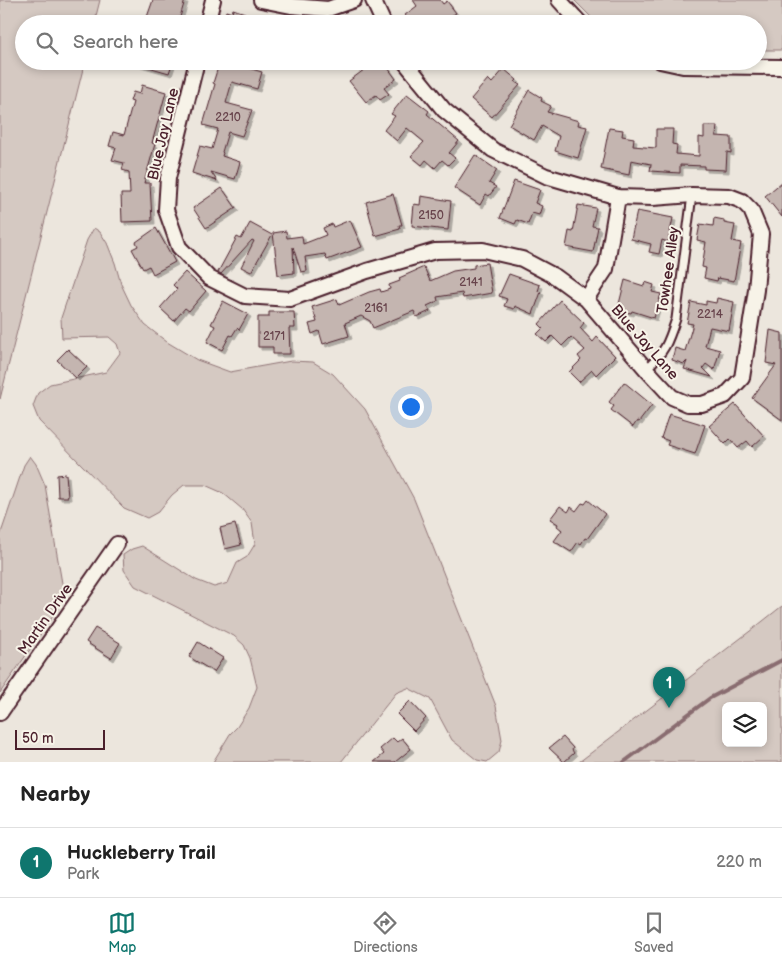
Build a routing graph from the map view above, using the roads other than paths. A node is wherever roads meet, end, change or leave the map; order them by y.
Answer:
1 (213, 0) edge
2 (262, 0) edge
3 (354, 0) edge
4 (373, 0) edge
5 (559, 0) edge
6 (209, 15) edge
7 (380, 15) edge
8 (573, 15) edge
9 (767, 67) edge
10 (782, 67) edge
11 (195, 70) edge
12 (411, 70) edge
13 (692, 195) junction
14 (618, 196) junction
15 (586, 299) junction
16 (646, 369) junction
17 (117, 544) dead end
18 (0, 713) edge

1 - 6 street
2 - 3 street
4 - 7 street
5 - 8 street
9 - 10 street
11 - 15 street, Blue Jay Lane
12 - 14 street, Blue Jay Lane
13 - 14 street, Blue Jay Lane
13 - 16 lane, Towhee Alley
13 - 16 street, Blue Jay Lane
14 - 15 street
15 - 16 street, Blue Jay Lane
17 - 18 street, Martin Drive

